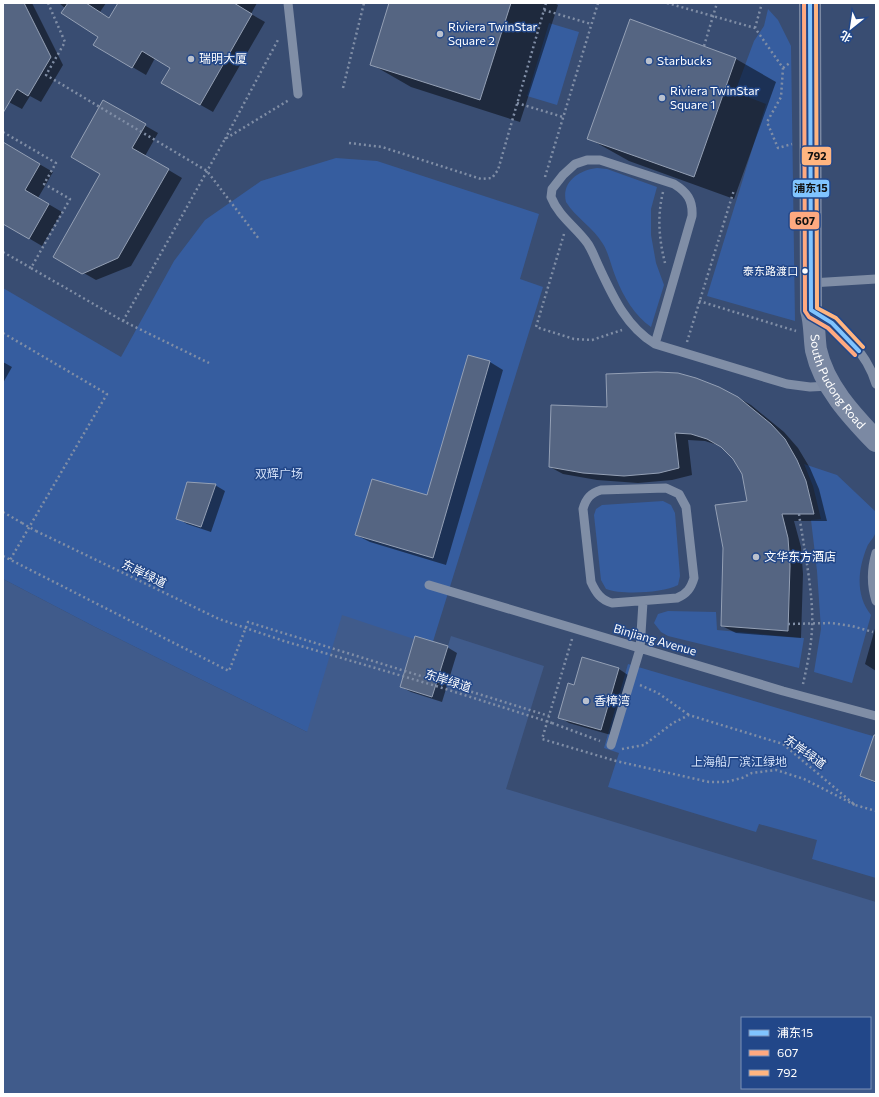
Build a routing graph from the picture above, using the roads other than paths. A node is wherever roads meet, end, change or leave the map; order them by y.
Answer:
1 (288, 3) edge
2 (810, 3) edge
3 (298, 94) road end
4 (876, 279) edge
5 (811, 283) junction
6 (812, 312) junction
7 (655, 344) junction
8 (876, 384) edge
9 (830, 386) junction
10 (876, 441) edge
11 (876, 553) edge
12 (429, 585) dead end
13 (876, 601) edge
14 (643, 602) junction
15 (640, 649) junction
16 (876, 716) edge
17 (611, 745) road end

1 - 3 lane
2 - 5 street, South Pudong Road
4 - 5 lane
5 - 6 street, South Pudong Road
6 - 8 lane
6 - 9 street, South Pudong Road
7 - 7 lane
7 - 9 lane
9 - 10 street, South Pudong Road
11 - 13 lane
12 - 15 lane, Binjiang Avenue
14 - 14 lane
14 - 15 lane
15 - 16 lane, Binjiang Avenue
15 - 17 lane

